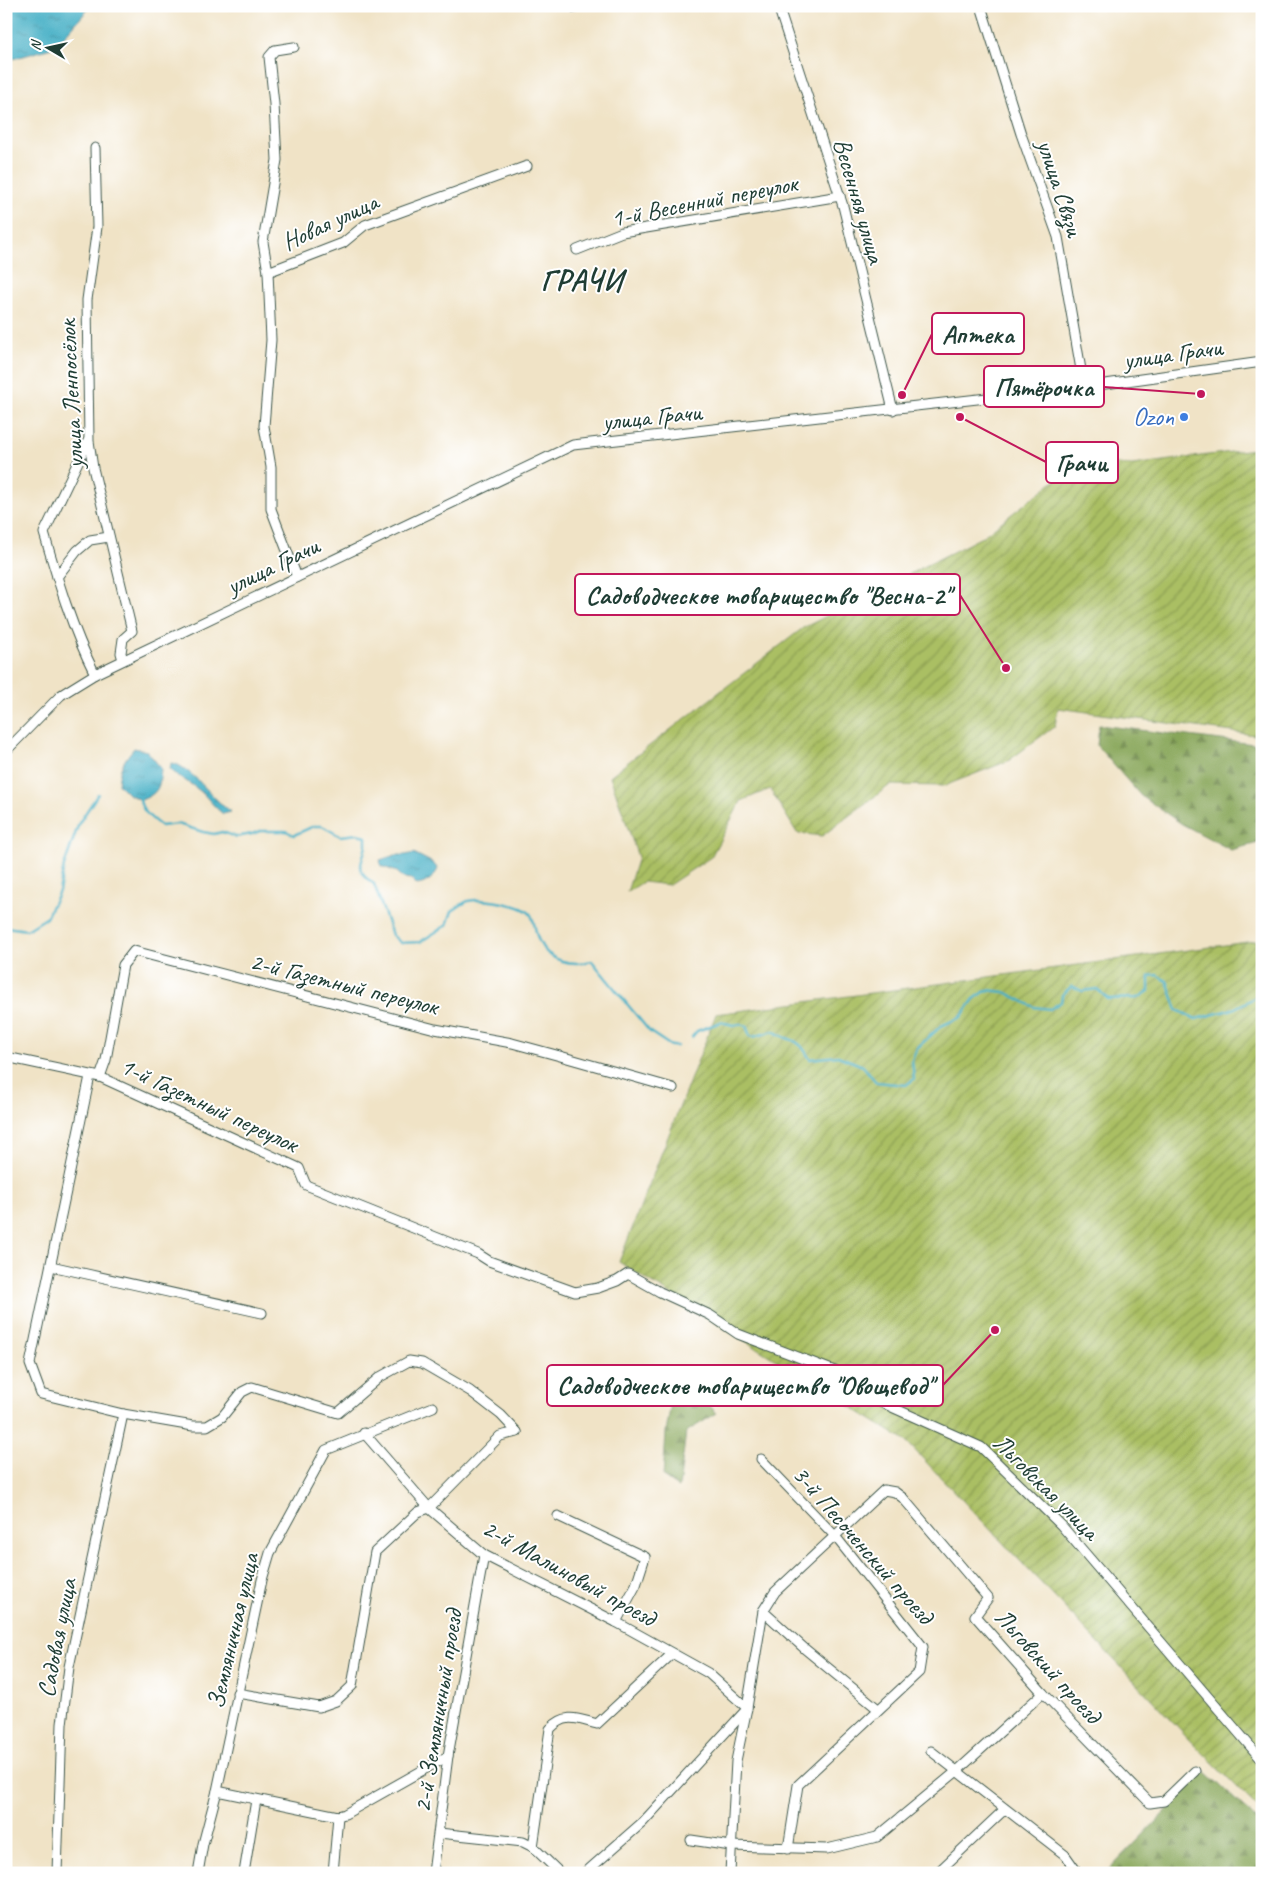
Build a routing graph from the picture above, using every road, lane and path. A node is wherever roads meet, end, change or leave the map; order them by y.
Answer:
1 (572, 6) edge
2 (580, 6) edge
3 (778, 6) edge
4 (981, 6) edge
5 (294, 47) dead end
6 (95, 148) dead end
7 (526, 166) dead end
8 (840, 196) junction
9 (577, 250) dead end
10 (268, 272) junction
11 (1262, 362) edge
12 (1084, 387) junction
13 (893, 410) junction
14 (88, 441) junction
15 (109, 537) junction
16 (297, 576) junction
17 (57, 577) junction
18 (123, 660) junction
19 (95, 674) junction
20 (6, 751) edge
21 (6, 1057) edge
22 (90, 1076) junction
23 (100, 1077) junction
24 (673, 1088) dead end
25 (51, 1266) junction
26 (575, 1292) joint
27 (262, 1313) dead end
28 (433, 1407) dead end
29 (123, 1414) junction
30 (364, 1434) junction
31 (761, 1459) dead end
32 (429, 1508) junction
33 (558, 1516) dead end
34 (835, 1536) junction
35 (484, 1555) junction
36 (763, 1611) junction
37 (616, 1622) junction
38 (672, 1654) junction
39 (237, 1693) junction
40 (1043, 1693) junction
41 (748, 1708) junction
42 (878, 1709) junction
43 (932, 1750) dead end
44 (448, 1756) junction
45 (1262, 1760) edge
46 (957, 1771) junction
47 (1195, 1771) dead end
48 (217, 1791) junction
49 (256, 1800) junction
50 (1005, 1809) junction
51 (338, 1816) junction
52 (439, 1833) junction
53 (691, 1840) dead end
54 (731, 1846) junction
55 (533, 1847) junction
56 (788, 1848) junction
57 (1074, 1871) edge
58 (57, 1873) edge
59 (198, 1873) edge
60 (244, 1873) edge
61 (332, 1873) edge
62 (433, 1873) edge
63 (560, 1873) edge
64 (585, 1873) edge
65 (730, 1873) edge
66 (937, 1873) edge

1 - 2 street
3 - 8 street, Весенняя улица
4 - 12 street, улица Связи
5 - 10 street, Новая улица
6 - 14 street, улица Ленпосёлок
7 - 10 street, Новая улица
8 - 9 street, 1-й Весенний переулок
8 - 13 street, Весенняя улица
10 - 16 street
11 - 12 street, улица Грачи
12 - 13 street, улица Грачи
13 - 16 street, улица Грачи
14 - 15 street, улица Ленпосёлок
14 - 17 street
15 - 17 street
15 - 18 street, улица Ленпосёлок
16 - 18 street, улица Грачи
17 - 19 street
18 - 19 street, улица Грачи
19 - 20 street, улица Грачи
21 - 22 street, 1-й Газетный переулок
22 - 23 street, 1-й Газетный переулок
22 - 25 street
23 - 24 street, 2-й Газетный переулок
23 - 26 street, 1-й Газетный переулок
25 - 27 street
25 - 29 street
26 - 45 street, Льговская улица
28 - 30 street, Земляничная улица
29 - 32 street
29 - 58 street, Садовая улица
30 - 32 street, 2-й Малиновый проезд
30 - 39 street, Земляничная улица
31 - 34 street, 3-й Песоченский проезд
32 - 35 street, 2-й Малиновый проезд
32 - 39 street
33 - 37 street
34 - 36 street
34 - 40 street, Льговский проезд
34 - 42 street, 3-й Песоченский проезд
35 - 37 street, 2-й Малиновый проезд
35 - 44 street, 2-й Земляничный проезд
36 - 41 street
36 - 42 street
37 - 38 street, 2-й Малиновый проезд
38 - 41 street, 2-й Малиновый проезд
38 - 55 street
39 - 48 street, Земляничная улица
40 - 46 street
40 - 47 street, Льговский проезд
41 - 54 street
41 - 64 street
42 - 56 street, 3-й Песоченский проезд
43 - 46 street
44 - 51 street
44 - 52 street, 2-й Земляничный проезд
46 - 50 street
46 - 56 street
48 - 49 street
48 - 59 street, Земляничная улица
49 - 51 street
49 - 60 street
50 - 57 street
50 - 66 street
51 - 61 street
52 - 55 street
52 - 62 street, 2-й Земляничный проезд
53 - 54 street
54 - 56 street
54 - 65 street
55 - 63 street

